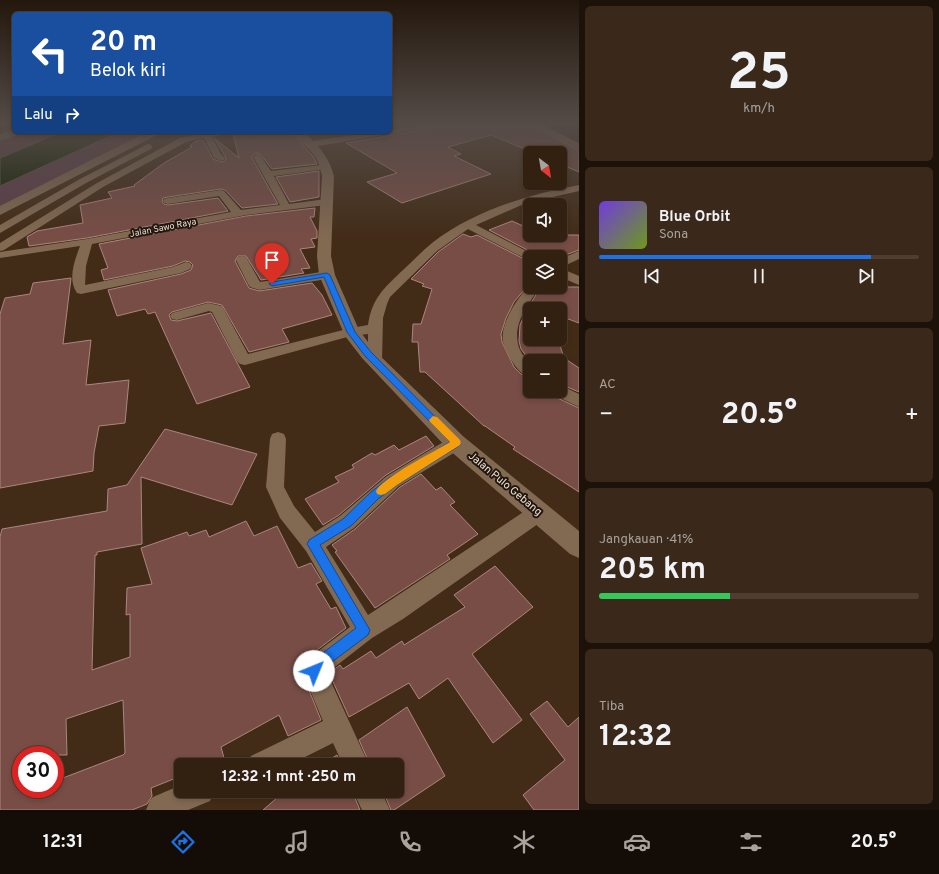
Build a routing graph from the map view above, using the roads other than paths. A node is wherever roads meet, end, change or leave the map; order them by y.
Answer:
1 (104, 162) edge
2 (115, 162) edge
3 (139, 162) edge
4 (260, 162) edge
5 (324, 162) edge
6 (326, 166) junction
7 (268, 174) junction
8 (579, 188) edge
9 (90, 192) junction
10 (100, 194) dead end
11 (168, 201) dead end
12 (326, 202) junction
13 (286, 207) junction
14 (0, 211) edge
15 (238, 213) junction
16 (468, 225) junction
17 (0, 230) edge
18 (72, 232) dead end
19 (87, 242) junction
20 (74, 244) junction
21 (0, 248) edge
22 (523, 253) edge
23 (579, 254) edge
24 (0, 255) edge
25 (242, 260) dead end
26 (567, 260) edge
27 (186, 266) dead end
28 (327, 275) junction
29 (567, 275) edge
30 (579, 281) edge
31 (529, 294) edge
32 (177, 316) dead end
33 (375, 329) junction
34 (351, 332) junction
35 (375, 361) junction
36 (523, 365) edge
37 (567, 395) edge
38 (579, 401) edge
39 (278, 439) dead end
40 (456, 443) junction
41 (538, 513) junction
42 (313, 544) junction
43 (579, 546) edge
44 (364, 630) junction
45 (339, 727) junction
46 (275, 758) edge
47 (353, 758) edge
48 (184, 798) edge
49 (370, 798) edge
50 (160, 810) edge
51 (376, 810) edge

1 - 14 street
2 - 17 street
3 - 9 street
4 - 7 street
5 - 6 street, Jalan Pulo Gebang
6 - 7 street
6 - 12 street, Jalan Pulo Gebang
7 - 13 street
8 - 16 street
9 - 10 street
9 - 21 street
11 - 15 street
12 - 13 street, Jalan Sawo Raya
12 - 28 street, Jalan Pulo Gebang
13 - 15 street, Jalan Sawo Raya
15 - 19 street, Jalan Sawo Raya
16 - 22 street
16 - 33 street
18 - 20 street
19 - 20 street, Jalan Sawo Raya
19 - 27 street
20 - 24 street, Jalan Sawo Raya
23 - 26 street
25 - 28 street
28 - 34 street, Jalan Pulo Gebang
29 - 30 street
31 - 36 street
32 - 34 street
33 - 34 street
33 - 35 street
34 - 35 street, Jalan Pulo Gebang
35 - 40 street, Jalan Pulo Gebang
37 - 38 street
39 - 42 street
40 - 41 street, Jalan Pulo Gebang
40 - 42 street
41 - 43 street, Jalan Pulo Gebang
41 - 44 street
42 - 44 street
44 - 45 street
45 - 46 street
45 - 47 street
48 - 50 street
49 - 51 street

